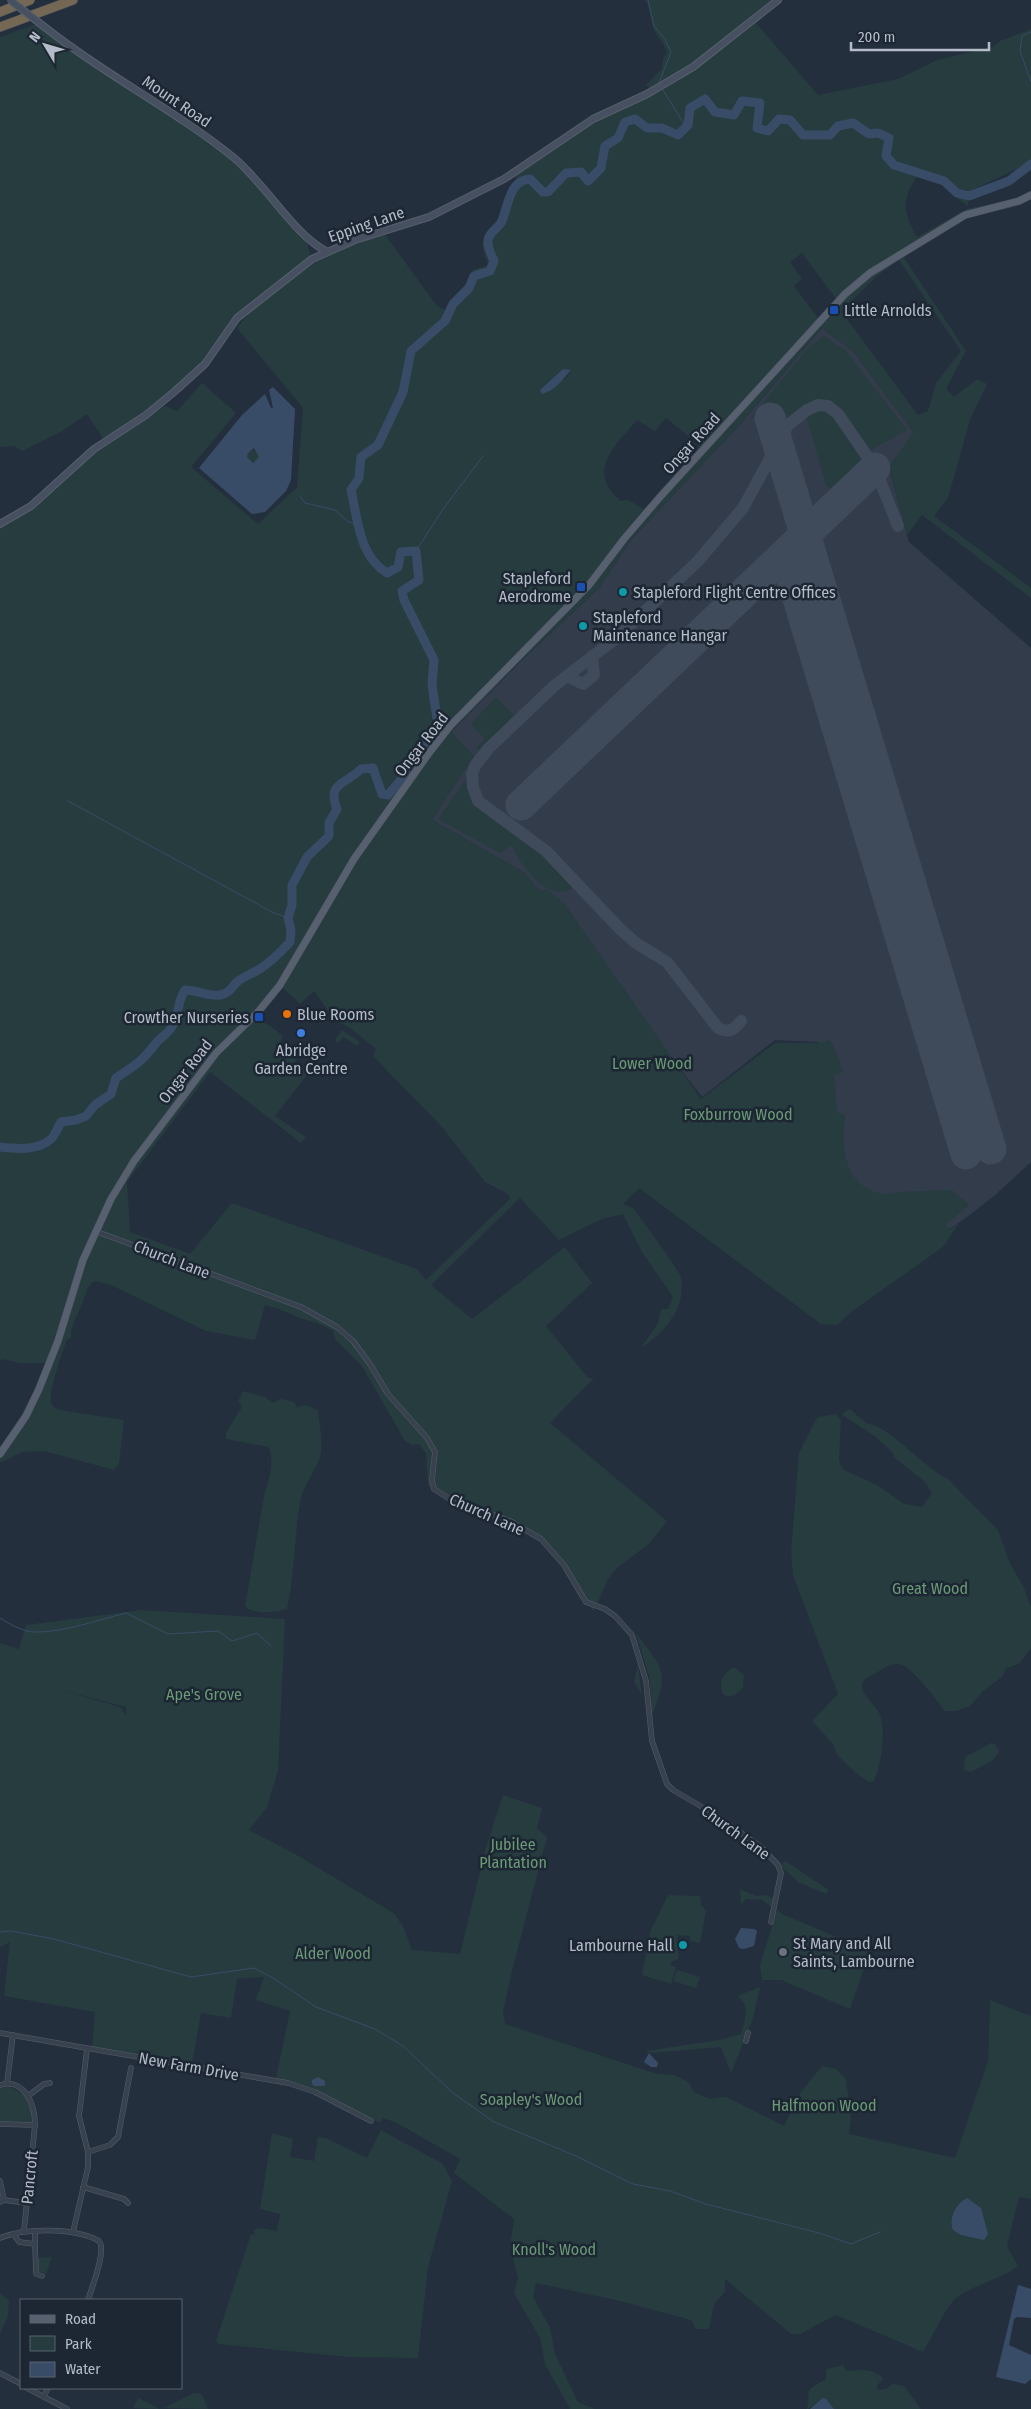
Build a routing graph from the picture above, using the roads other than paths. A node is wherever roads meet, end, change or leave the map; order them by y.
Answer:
1 (10, 0) edge
2 (30, 0) edge
3 (73, 0) edge
4 (778, 0) edge
5 (0, 12) edge
6 (0, 27) edge
7 (1031, 195) edge
8 (312, 243) junction
9 (326, 251) junction
10 (312, 259) junction
11 (0, 524) edge
12 (95, 1231) junction
13 (0, 1454) edge
14 (771, 1922) dead end
15 (0, 2033) edge
16 (748, 2034) dead end
17 (13, 2035) junction
18 (746, 2041) dead end
19 (87, 2049) junction
20 (131, 2068) dead end
21 (7, 2083) junction
22 (50, 2083) dead end
23 (0, 2085) edge
24 (28, 2096) junction
25 (371, 2121) dead end
26 (0, 2124) edge
27 (35, 2125) junction
28 (88, 2152) junction
29 (0, 2181) edge
30 (83, 2187) junction
31 (2, 2201) edge
32 (26, 2203) junction
33 (128, 2203) dead end
34 (24, 2230) junction
35 (35, 2232) junction
36 (73, 2232) junction
37 (14, 2235) junction
38 (0, 2238) edge
39 (35, 2244) junction
40 (42, 2276) dead end
41 (88, 2299) edge
42 (0, 2373) edge
43 (20, 2383) edge
44 (30, 2389) edge
45 (48, 2389) edge
46 (44, 2396) junction
47 (67, 2409) edge

1 - 8 street, Mount Road, bridge
2 - 5 highway
3 - 6 highway
4 - 9 street, Epping Lane
7 - 12 main road, Ongar Road
8 - 9 street, Mount Road
8 - 10 street
9 - 10 street, Epping Lane
10 - 11 street, Epping Lane
12 - 13 main road, Ongar Road
12 - 14 street, Church Lane
15 - 17 street, New Farm Drive
16 - 18 street
17 - 19 street, New Farm Drive
17 - 21 street
19 - 25 street, New Farm Drive
19 - 28 street
20 - 28 street
21 - 23 street
21 - 24 street
22 - 24 street
24 - 27 street, Pancroft
26 - 27 street
27 - 32 street, Pancroft
28 - 30 street
29 - 31 street
30 - 33 street
30 - 36 street
31 - 32 street
32 - 34 street, Pancroft
34 - 35 street
34 - 37 street
35 - 36 street
35 - 39 street
36 - 41 street
37 - 38 street
37 - 39 street
39 - 40 street
42 - 43 street
44 - 46 street
45 - 46 street
46 - 47 street

